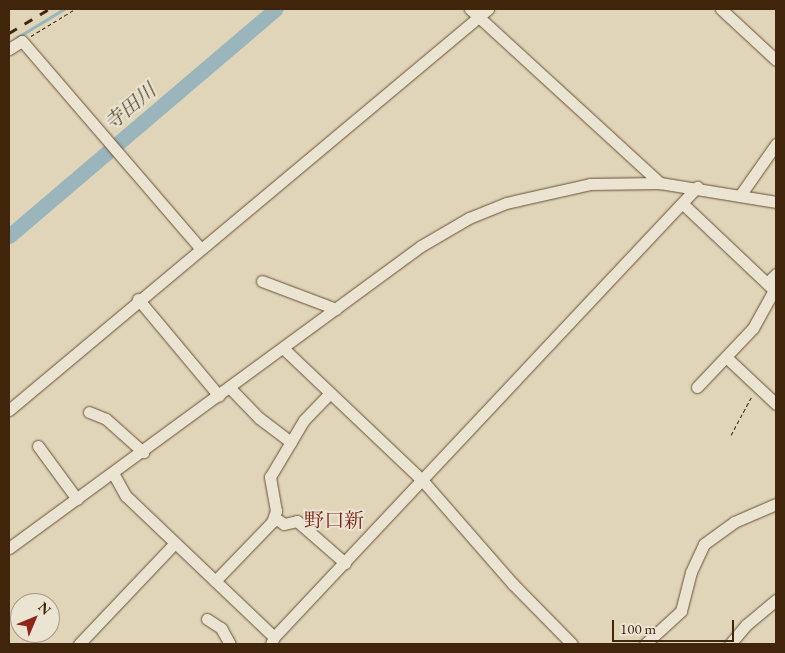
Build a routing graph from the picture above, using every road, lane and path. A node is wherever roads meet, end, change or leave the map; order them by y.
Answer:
1 (75, 9) edge
2 (488, 9) edge
3 (721, 9) edge
4 (475, 13) edge
5 (22, 42) junction
6 (9, 49) edge
7 (776, 60) edge
8 (776, 144) edge
9 (660, 182) junction
10 (697, 187) junction
11 (741, 194) junction
12 (775, 203) edge
13 (683, 204) junction
14 (200, 248) junction
15 (776, 274) edge
16 (262, 280) dead end
17 (773, 289) edge
18 (138, 299) junction
19 (336, 309) junction
20 (284, 349) junction
21 (726, 357) junction
22 (757, 386) junction
23 (697, 387) dead end
24 (230, 388) junction
25 (330, 393) junction
26 (219, 396) junction
27 (776, 404) edge
28 (9, 410) edge
29 (89, 412) dead end
30 (731, 435) dead end
31 (291, 442) junction
32 (38, 446) dead end
33 (142, 452) junction
34 (113, 474) junction
35 (423, 480) junction
36 (76, 499) junction
37 (776, 504) edge
38 (274, 517) junction
39 (174, 543) junction
40 (9, 548) edge
41 (345, 563) junction
42 (215, 581) junction
43 (776, 600) edge
44 (207, 619) dead end
45 (272, 641) edge
46 (79, 644) edge
47 (230, 644) edge
48 (572, 644) edge
49 (645, 644) edge
50 (730, 644) edge

1 - 5 path
2 - 4 street
3 - 7 street
4 - 9 street
4 - 14 street
5 - 6 street
5 - 14 street
8 - 11 street
9 - 10 street
9 - 19 street
10 - 11 street
10 - 13 street
11 - 12 street
13 - 17 street
13 - 35 street
14 - 18 street
15 - 17 street
16 - 19 street
17 - 21 street
18 - 26 street
18 - 28 street
19 - 20 street
20 - 24 street
20 - 25 street
21 - 22 street
21 - 23 street
22 - 27 street
22 - 30 path
24 - 26 street
24 - 31 street
25 - 31 street
25 - 35 street
26 - 33 street
29 - 33 street
31 - 38 street
32 - 36 street
33 - 34 street
34 - 36 street
34 - 39 street
35 - 41 street
35 - 48 street
36 - 40 street
37 - 49 street
38 - 41 street
38 - 42 street
39 - 42 street
39 - 46 street
41 - 45 street
42 - 45 street
43 - 50 street
44 - 47 street

